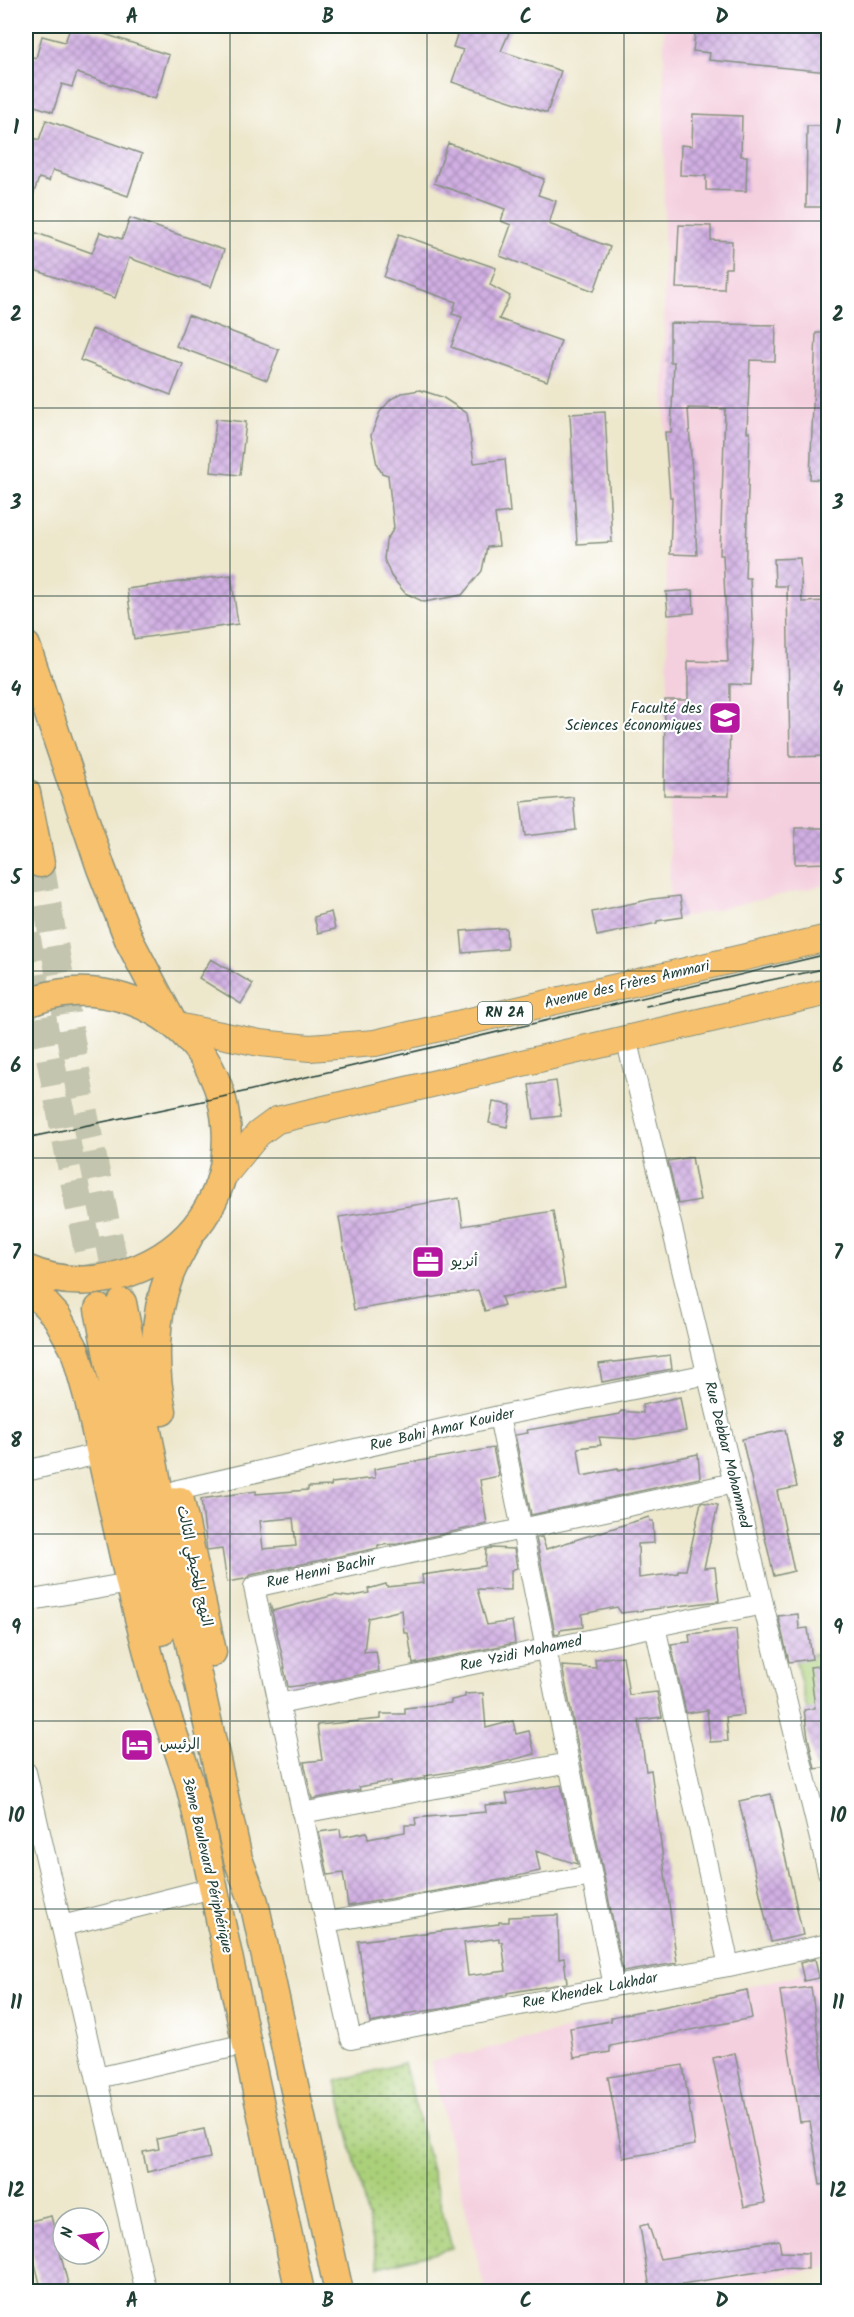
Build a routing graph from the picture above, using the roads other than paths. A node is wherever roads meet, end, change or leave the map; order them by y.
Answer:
1 (26, 646) edge
2 (26, 794) edge
3 (40, 863) tunnel mouth
4 (828, 938) edge
5 (828, 992) edge
6 (26, 1004) edge
7 (174, 1023) junction
8 (626, 1038) junction
9 (222, 1178) junction
10 (190, 1234) junction
11 (26, 1269) edge
12 (26, 1283) edge
13 (708, 1374) junction
14 (499, 1416) junction
15 (102, 1453) junction
16 (26, 1471) edge
17 (734, 1483) junction
18 (178, 1490) junction
19 (522, 1529) junction
20 (130, 1583) junction
21 (26, 1601) edge
22 (763, 1604) junction
23 (655, 1626) junction
24 (546, 1649) junction
25 (279, 1704) junction
26 (568, 1762) junction
27 (26, 1772) edge
28 (189, 1781) junction
29 (302, 1813) junction
30 (828, 1872) edge
31 (592, 1876) junction
32 (212, 1888) junction
33 (254, 1902) junction
34 (326, 1922) junction
35 (62, 1926) junction
36 (828, 1944) edge
37 (729, 1966) junction
38 (614, 1986) junction
39 (351, 2038) joint
40 (246, 2044) junction
41 (97, 2078) junction
42 (146, 2292) edge
43 (300, 2292) edge
44 (339, 2292) edge

1 - 7 highway
2 - 3 highway
4 - 7 main road, Avenue des Frères Ammari / RN 2A
5 - 8 main road
6 - 7 highway
7 - 9 highway
8 - 9 main road
8 - 13 street, Rue Debbar Mohammed
9 - 10 highway
10 - 11 highway
10 - 18 highway, النهج المحيطي الثالث
12 - 15 highway, 3ème Boulevard Périphérique
13 - 14 street, Rue Bahi Amar Kouider
13 - 17 street, Rue Debbar Mohammed
14 - 18 street, Rue Bahi Amar Kouider
14 - 19 street
15 - 16 street
15 - 20 highway, 3ème Boulevard Périphérique
17 - 19 street, Rue Henni Bachir
17 - 22 street, Rue Debbar Mohammed
18 - 33 highway, النهج المحيطي الثالث
19 - 24 street
19 - 25 street, Rue Henni Bachir
20 - 21 street
20 - 28 highway, 3ème Boulevard Périphérique
22 - 23 street, Rue Yzidi Mohamed
22 - 30 street, Rue Debbar Mohammed
23 - 24 street, Rue Yzidi Mohamed
23 - 37 street
24 - 25 street, Rue Yzidi Mohamed
24 - 26 street
25 - 29 street, Rue Henni Bachir
26 - 29 street
26 - 31 street
27 - 35 street
28 - 32 highway, 3ème Boulevard Périphérique
28 - 33 highway
29 - 34 street, Rue Henni Bachir
31 - 34 street
31 - 38 street
32 - 35 street
32 - 40 highway, 3ème Boulevard Périphérique
33 - 44 highway
34 - 39 street, Rue Henni Bachir
35 - 41 street
36 - 37 street, Rue Khendek Lakhdar
37 - 38 street, Rue Khendek Lakhdar
38 - 39 street, Rue Khendek Lakhdar
40 - 41 street
40 - 43 highway, 3ème Boulevard Périphérique
41 - 42 street

